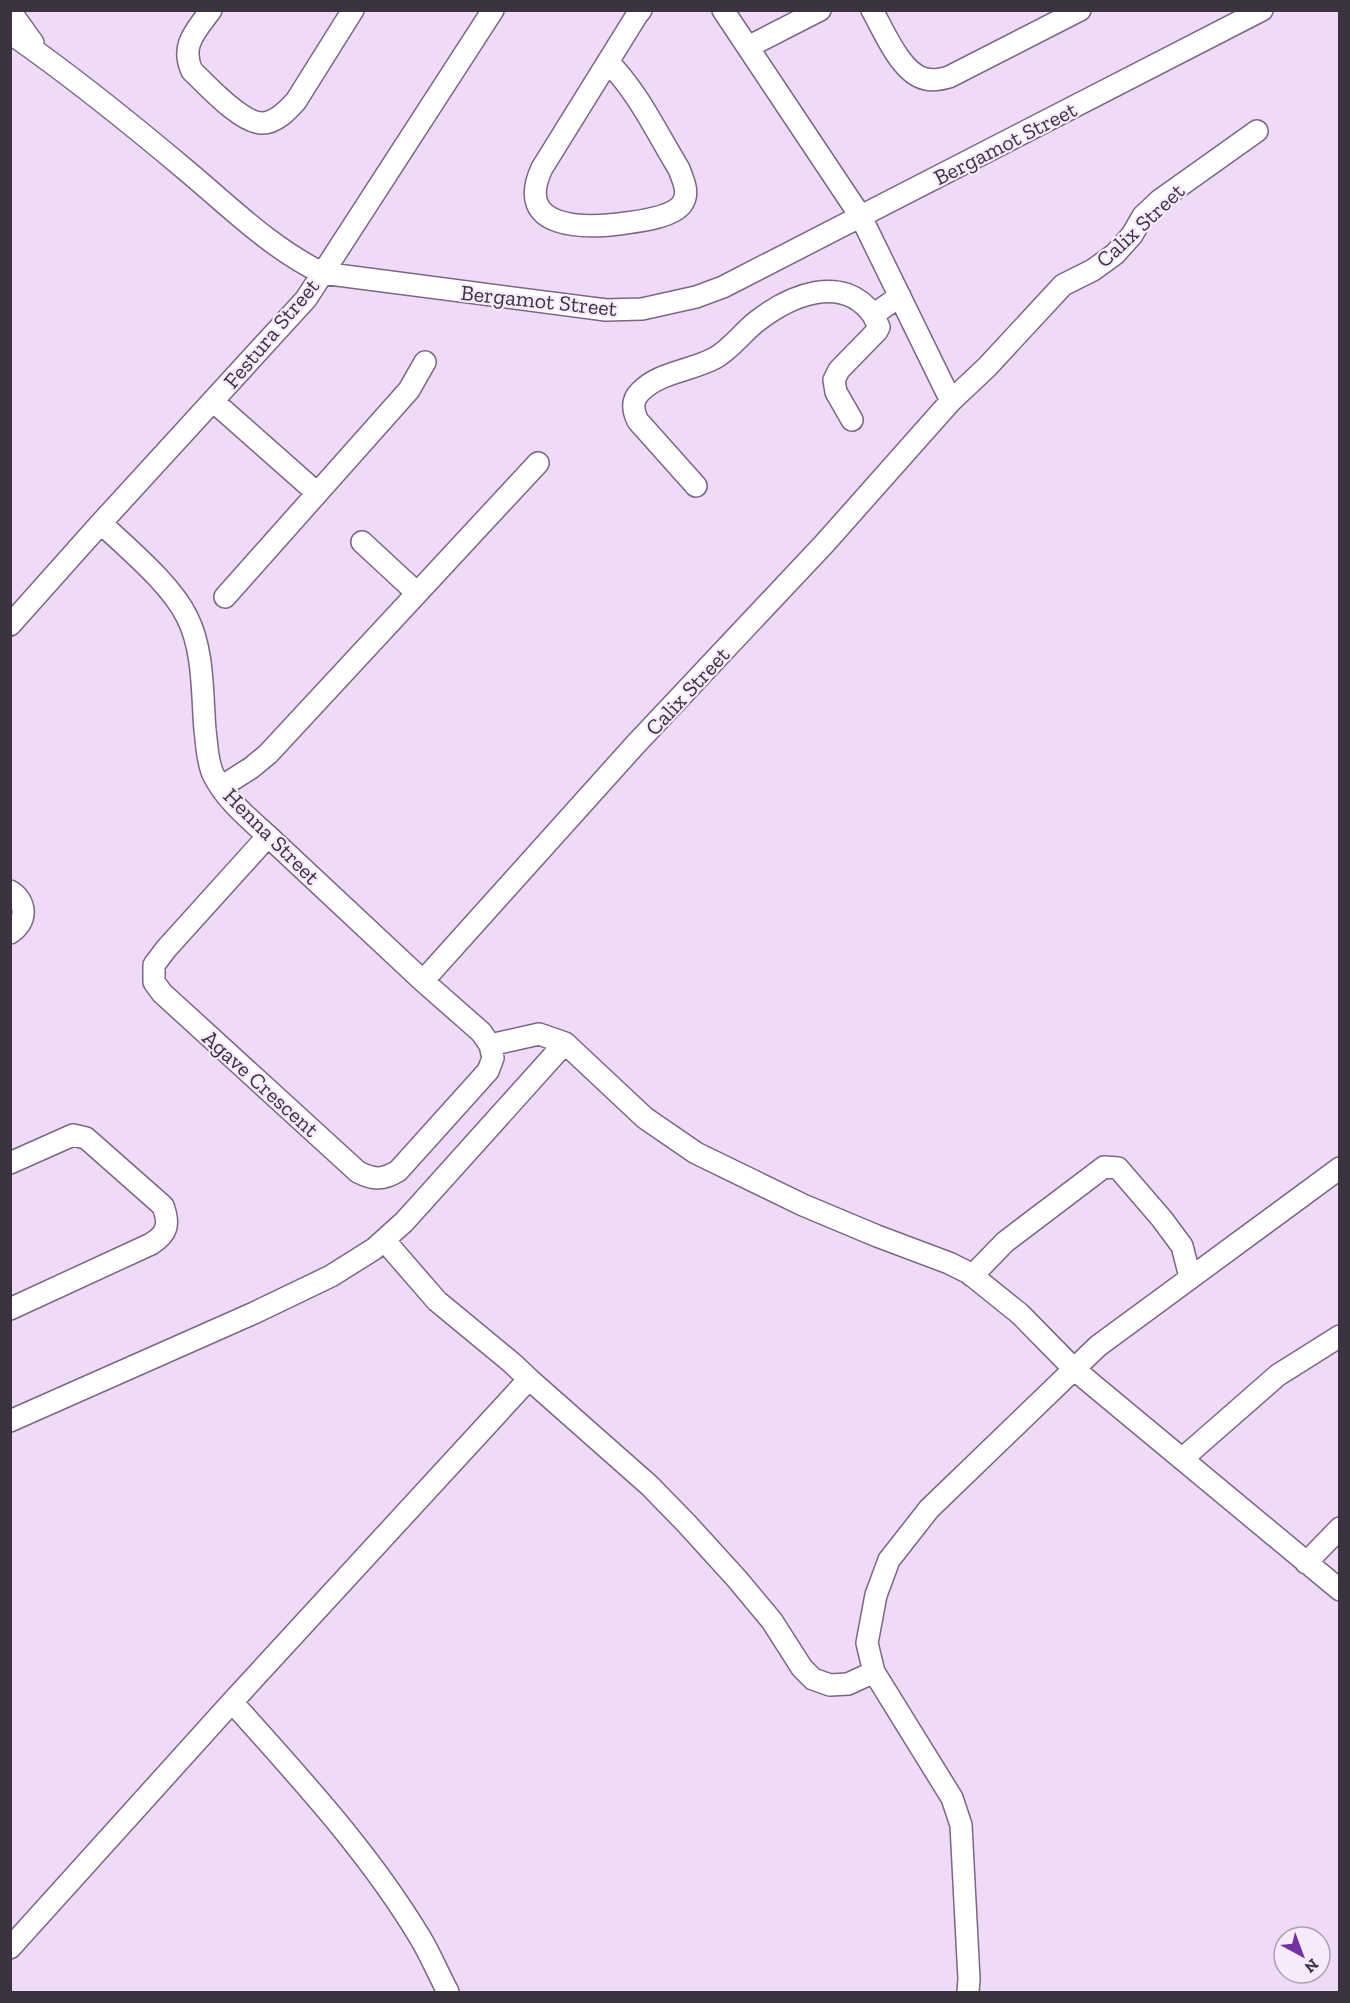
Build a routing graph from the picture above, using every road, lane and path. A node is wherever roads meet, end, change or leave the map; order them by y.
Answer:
1 (211, 10) edge
2 (353, 10) edge
3 (493, 10) edge
4 (641, 10) edge
5 (723, 10) edge
6 (820, 10) edge
7 (872, 10) edge
8 (1080, 10) edge
9 (1262, 10) edge
10 (10, 11) edge
11 (10, 33) edge
12 (748, 47) junction
13 (40, 53) junction
14 (608, 63) junction
15 (1257, 131) dead end
16 (861, 217) junction
17 (322, 273) junction
18 (900, 296) junction
19 (873, 315) junction
20 (425, 362) dead end
21 (213, 401) junction
22 (951, 401) junction
23 (852, 420) dead end
24 (538, 463) dead end
25 (696, 486) dead end
26 (317, 493) junction
27 (101, 523) junction
28 (362, 542) dead end
29 (417, 593) junction
30 (225, 597) dead end
31 (10, 625) edge
32 (221, 787) junction
33 (267, 836) junction
34 (10, 891) edge
35 (10, 933) edge
36 (423, 981) junction
37 (565, 1043) junction
38 (490, 1045) junction
39 (10, 1163) edge
40 (1340, 1168) edge
41 (384, 1240) junction
42 (972, 1276) junction
43 (1190, 1278) junction
44 (10, 1310) edge
45 (1340, 1336) edge
46 (1073, 1368) junction
47 (529, 1379) junction
48 (10, 1421) edge
49 (1182, 1459) junction
50 (1340, 1528) edge
51 (1306, 1563) junction
52 (1340, 1590) edge
53 (874, 1672) junction
54 (231, 1702) junction
55 (10, 1948) edge
56 (448, 1992) edge
57 (968, 1992) edge

1 - 2 street
3 - 17 street, Festura Street
4 - 14 street
5 - 12 street
6 - 12 street
7 - 8 street
9 - 16 street, Bergamot Street
10 - 13 street, Bergamot Street
11 - 13 street, Bergamot Street
12 - 16 street
13 - 17 street, Bergamot Street
14 - 14 street
15 - 22 street, Calix Street
16 - 17 street, Bergamot Street
16 - 18 street
17 - 21 street, Festura Street
18 - 19 street
18 - 22 street
19 - 23 street
19 - 25 street
20 - 26 street
21 - 26 street
21 - 27 street, Festura Street
22 - 36 street, Calix Street
24 - 29 street
26 - 30 street
27 - 31 street, Festura Street
27 - 32 street, Henna Street
28 - 29 street
29 - 32 street
32 - 33 street, Henna Street
33 - 36 street, Henna Street
33 - 38 street, Agave Crescent
34 - 35 street
36 - 38 street, Henna Street
37 - 38 street
37 - 41 street
37 - 42 street
39 - 44 street
40 - 43 street
41 - 47 street
41 - 48 street
42 - 43 street
42 - 46 street
43 - 46 street
45 - 49 street
46 - 49 street
46 - 53 street
47 - 53 street
47 - 54 street
49 - 51 street
50 - 51 street
51 - 52 street
53 - 57 street
54 - 55 street
54 - 56 street

